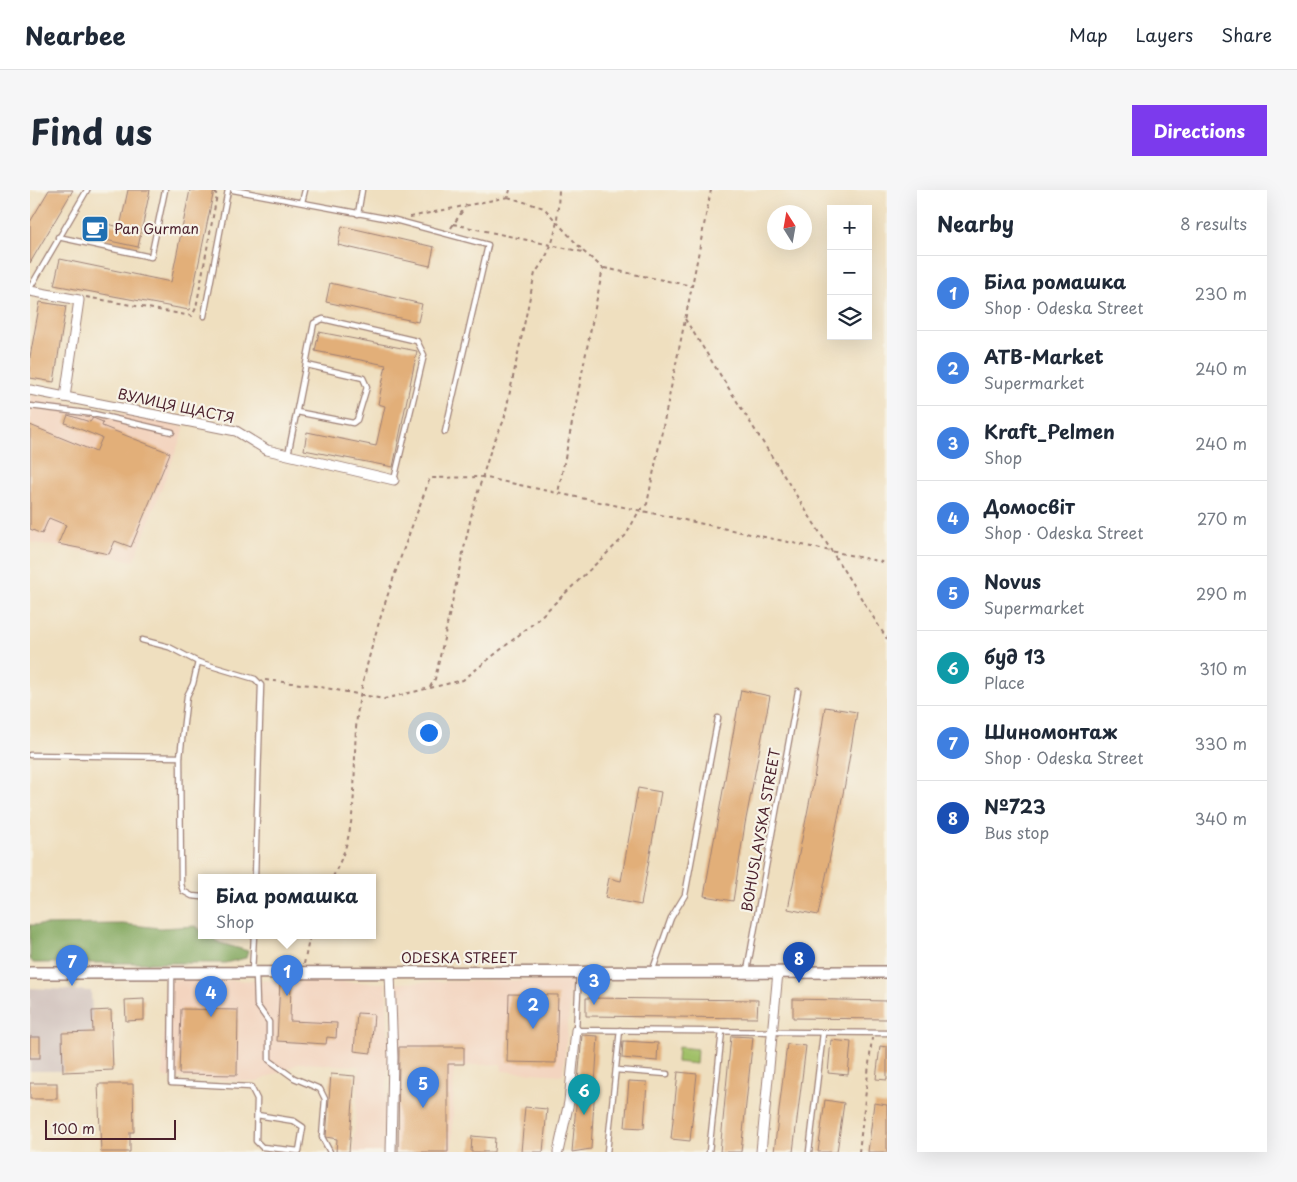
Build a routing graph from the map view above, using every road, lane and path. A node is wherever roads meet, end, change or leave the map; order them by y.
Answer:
1 (87, 190) edge
2 (165, 190) edge
3 (213, 190) edge
4 (228, 190) edge
5 (233, 190) edge
6 (305, 190) edge
7 (362, 190) edge
8 (510, 190) edge
9 (559, 190) edge
10 (710, 190) edge
11 (508, 197) junction
12 (302, 202) junction
13 (466, 206) junction
14 (358, 214) junction
15 (395, 220) junction
16 (557, 222) junction
17 (453, 224) junction
18 (446, 234) junction
19 (58, 237) junction
20 (551, 245) junction
21 (584, 252) junction
22 (603, 268) junction
23 (692, 286) junction
24 (30, 290) edge
25 (79, 300) junction
26 (204, 316) dead end
27 (685, 319) junction
28 (307, 365) junction
29 (30, 390) edge
30 (64, 397) junction
31 (30, 406) edge
32 (297, 412) junction
33 (172, 432) dead end
34 (445, 432) dead end
35 (288, 455) junction
36 (482, 477) junction
37 (394, 480) joint
38 (558, 493) junction
39 (639, 510) junction
40 (831, 551) junction
41 (887, 563) edge
42 (887, 639) edge
43 (142, 640) dead end
44 (198, 662) junction
45 (255, 679) junction
46 (430, 688) junction
47 (798, 691) dead end
48 (361, 693) junction
49 (718, 718) dead end
50 (30, 755) edge
51 (180, 757) junction
52 (255, 874) edge
53 (334, 874) edge
54 (198, 897) edge
55 (254, 939) edge
56 (309, 939) edge
57 (778, 972) junction
58 (887, 972) edge
59 (30, 973) edge
60 (172, 973) junction
61 (390, 973) junction
62 (579, 973) junction
63 (652, 973) junction
64 (747, 973) junction
65 (254, 974) junction
66 (302, 974) junction
67 (576, 1030) junction
68 (620, 1030) junction
69 (722, 1031) junction
70 (772, 1032) junction
71 (823, 1033) junction
72 (873, 1033) junction
73 (887, 1033) edge
74 (616, 1070) junction
75 (667, 1074) dead end
76 (257, 1115) junction
77 (330, 1152) edge
78 (391, 1152) edge
79 (558, 1152) edge
80 (607, 1152) edge
81 (710, 1152) edge
82 (761, 1152) edge
83 (809, 1152) edge
84 (859, 1152) edge

1 - 19 lane
2 - 19 lane
3 - 25 path
4 - 26 lane
5 - 12 lane
6 - 12 lane
7 - 14 lane
8 - 11 path
9 - 16 path
10 - 23 path
11 - 13 path
11 - 16 path
12 - 14 lane
13 - 15 path
13 - 17 path
14 - 15 lane
15 - 18 lane
16 - 20 path
16 - 21 path
17 - 18 path
17 - 20 path
18 - 34 lane
19 - 24 lane
20 - 21 path
20 - 36 path
21 - 22 path
22 - 23 path
22 - 38 path
23 - 27 path
24 - 25 street
25 - 30 street
27 - 39 path
27 - 40 path
28 - 32 lane
28 - 32 lane
28 - 37 lane
29 - 30 street, ВУЛИЦЯ ЩАСТЯ
30 - 35 street, ВУЛИЦЯ ЩАСТЯ
31 - 33 lane
32 - 35 lane
35 - 37 street, ВУЛИЦЯ ЩАСТЯ
36 - 38 path
36 - 46 path
36 - 48 path
38 - 39 path
39 - 40 path
39 - 46 path
40 - 41 path
40 - 42 path
43 - 44 lane
44 - 45 lane
44 - 51 lane
45 - 48 path
45 - 52 lane
46 - 48 path
47 - 64 lane, BOHUSLAVSKA STREET
48 - 53 path
49 - 63 lane
50 - 51 lane
51 - 54 lane
55 - 65 lane
56 - 66 path
57 - 58 street, ODESKA STREET
57 - 64 street, ODESKA STREET
57 - 70 street
59 - 60 street, ODESKA STREET
60 - 65 street, ODESKA STREET
60 - 76 lane
61 - 62 street, ODESKA STREET
61 - 66 street, ODESKA STREET
61 - 78 street
62 - 63 street, ODESKA STREET
62 - 67 lane
63 - 64 street, ODESKA STREET
65 - 66 street, ODESKA STREET
65 - 77 lane
67 - 68 lane
67 - 79 street
68 - 69 lane
68 - 74 lane
69 - 70 lane
69 - 81 lane
70 - 71 lane
70 - 82 street
71 - 72 lane
71 - 83 lane
72 - 73 lane
72 - 84 path
74 - 75 lane
74 - 80 lane
76 - 76 lane

